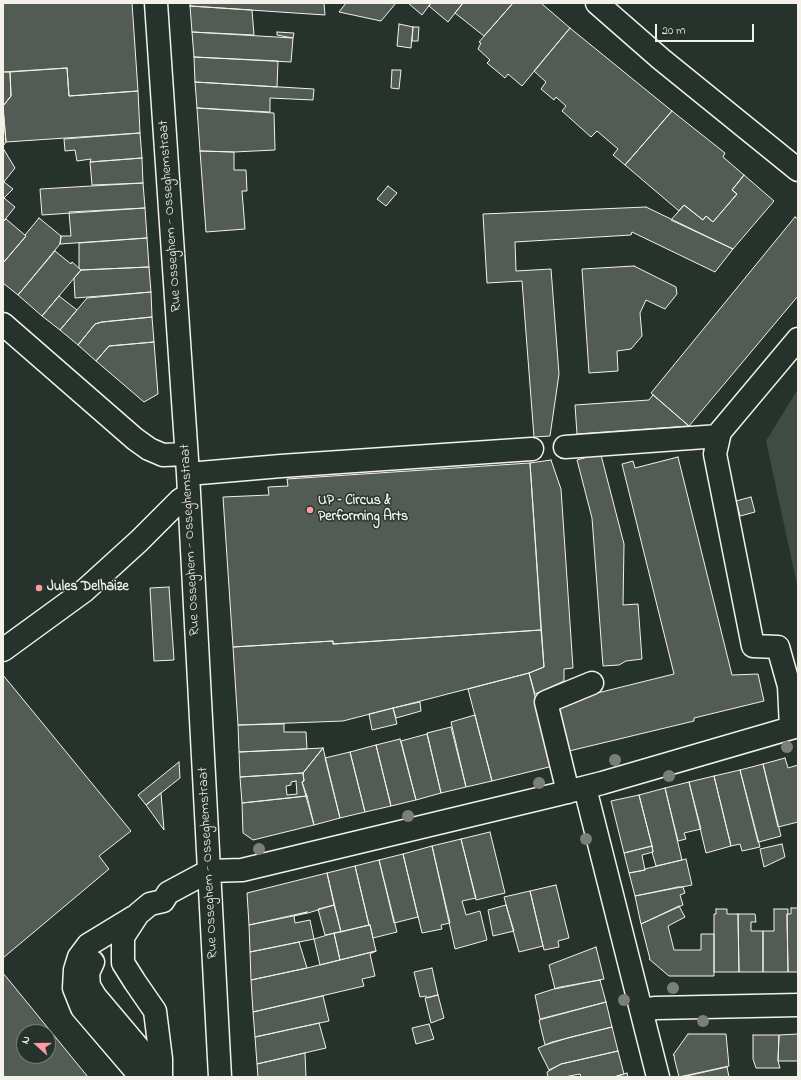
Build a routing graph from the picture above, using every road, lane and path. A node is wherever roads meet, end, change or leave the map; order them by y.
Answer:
1 (156, 3) edge
2 (597, 3) edge
3 (798, 170) edge
4 (3, 324) edge
5 (798, 339) edge
6 (719, 436) junction
7 (565, 447) dead end
8 (532, 450) dead end
9 (187, 474) junction
10 (3, 650) edge
11 (592, 683) dead end
12 (794, 727) edge
13 (577, 790) junction
14 (209, 871) junction
15 (138, 914) junction
16 (123, 938) junction
17 (798, 1005) edge
18 (642, 1010) junction
19 (141, 1077) edge
20 (161, 1077) edge
21 (220, 1077) edge
22 (658, 1077) edge

1 - 9 street, Rue Osseghem - Osseghemstraat
2 - 3 street
4 - 9 street
5 - 6 street
6 - 7 street
6 - 12 street
8 - 9 street
9 - 10 street
9 - 14 street, Rue Osseghem - Osseghemstraat
11 - 13 street
12 - 13 street
13 - 14 street
13 - 18 street
14 - 15 street
14 - 21 street, Rue Osseghem - Osseghemstraat
15 - 16 street
15 - 19 street
16 - 20 street
16 - 20 street
17 - 18 street
18 - 22 street

